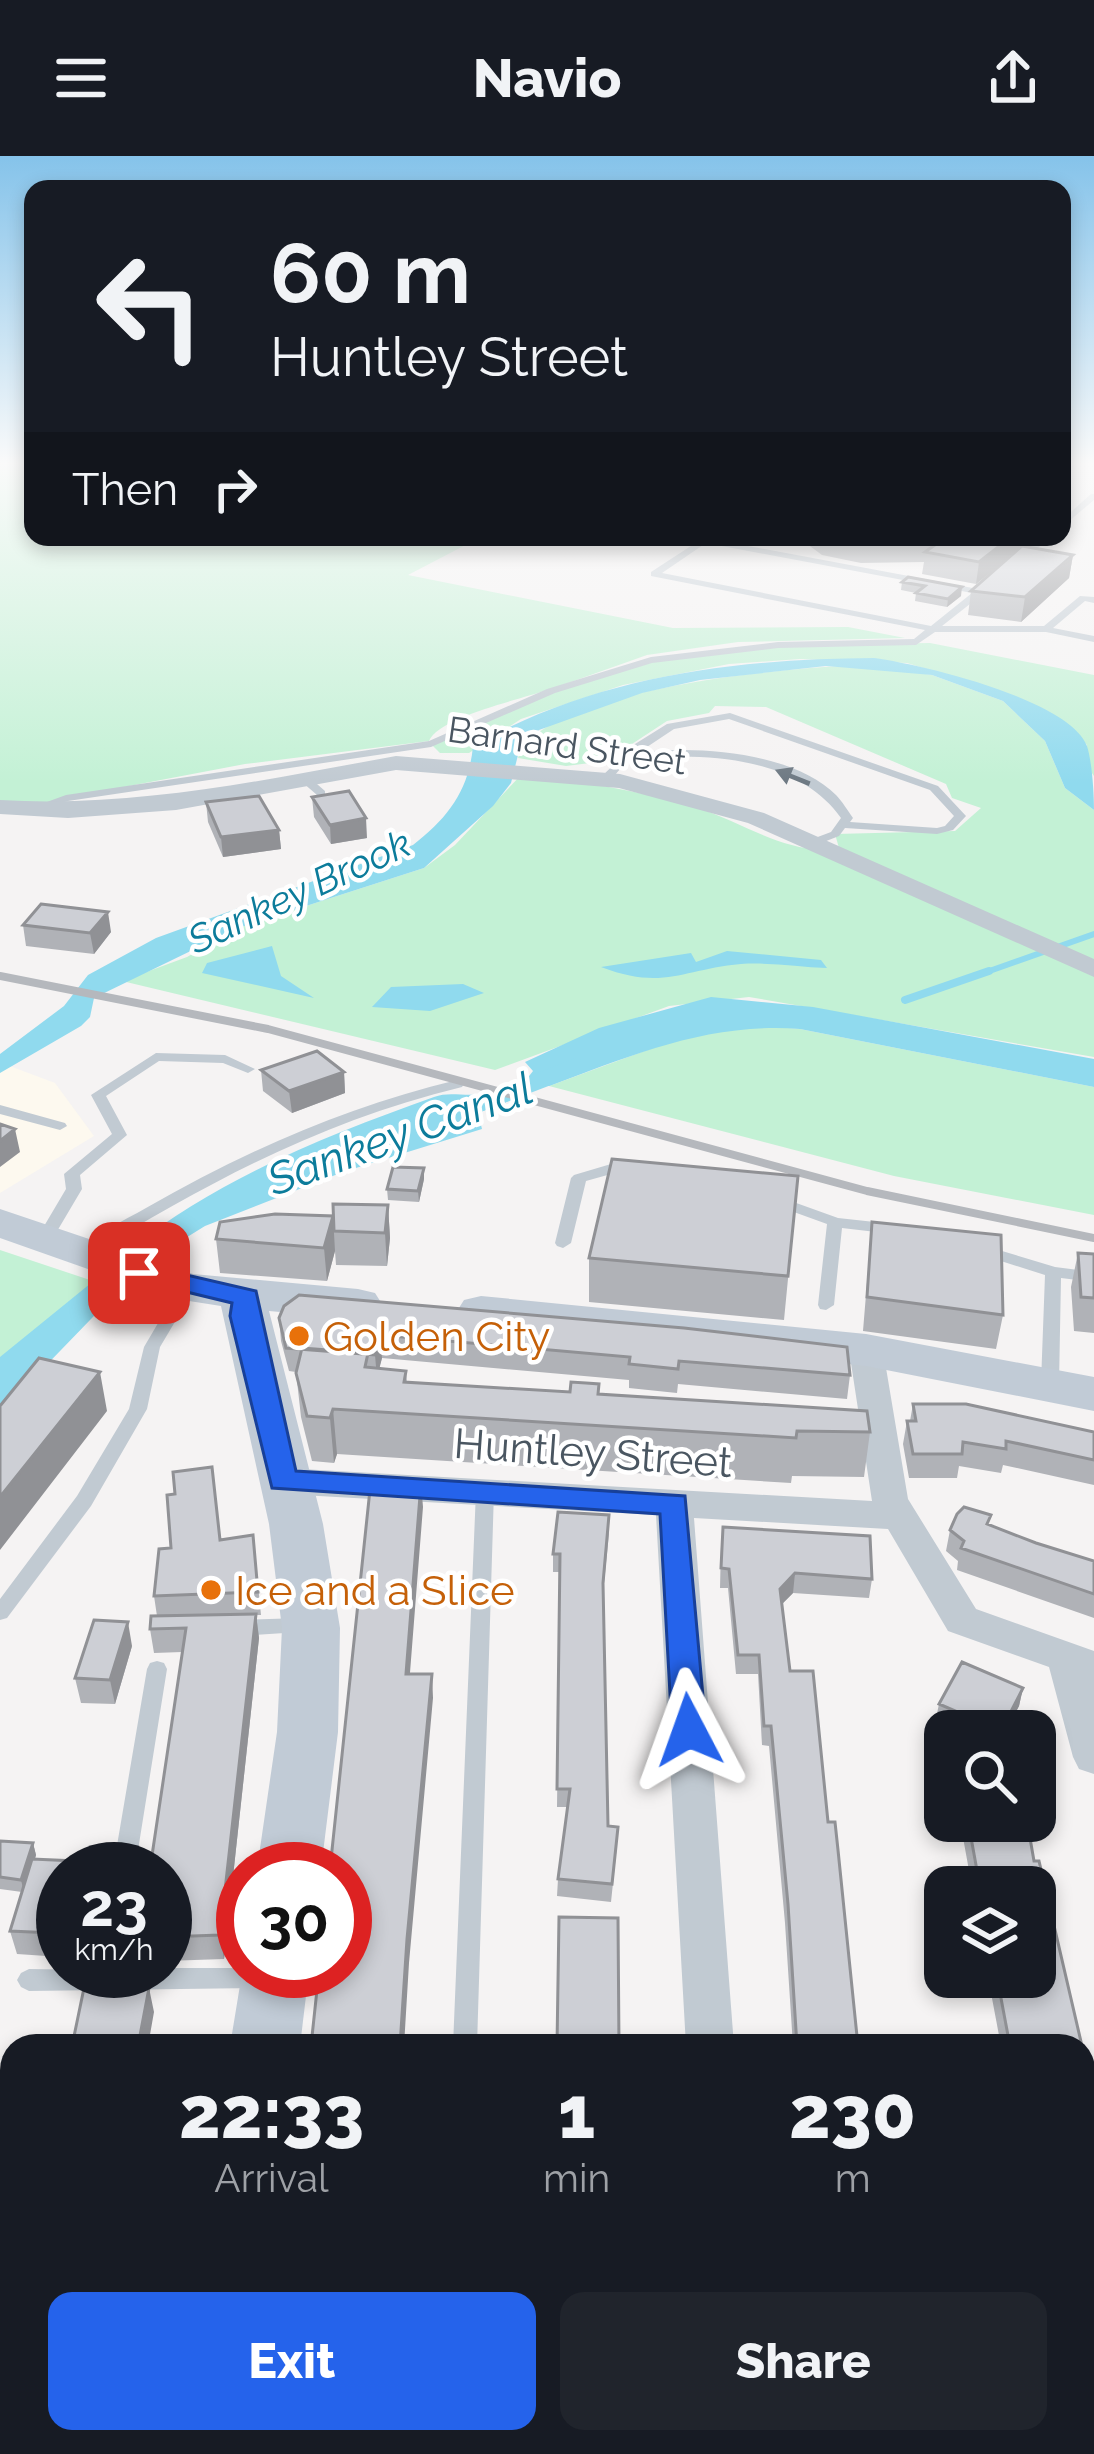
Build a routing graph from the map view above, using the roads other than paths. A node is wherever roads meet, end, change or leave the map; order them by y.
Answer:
1 (661, 569) edge
2 (859, 569) edge
3 (884, 569) edge
4 (878, 573) junction
5 (997, 577) edge
6 (980, 592) junction
7 (1094, 600) edge
8 (933, 629) junction
9 (1046, 629) junction
10 (1091, 636) edge
11 (630, 757) junction
12 (605, 779) junction
13 (0, 807) edge
14 (34, 809) junction
15 (846, 825) junction
16 (811, 843) junction
17 (1094, 969) edge
18 (248, 1069) dead end
19 (458, 1084) dead end
20 (0, 1109) edge
21 (60, 1126) dead end
22 (645, 1173) edge
23 (754, 1194) edge
24 (835, 1222) junction
25 (0, 1223) edge
26 (909, 1232) edge
27 (563, 1244) dead end
28 (968, 1246) edge
29 (95, 1257) junction
30 (1053, 1272) junction
31 (1094, 1277) edge
32 (187, 1288) junction
33 (247, 1297) junction
34 (826, 1304) dead end
35 (866, 1350) junction
36 (1072, 1388) edge
37 (283, 1481) junction
38 (485, 1491) junction
39 (674, 1504) junction
40 (897, 1516) junction
41 (0, 1613) edge
42 (310, 1625) junction
43 (211, 1628) edge
44 (1081, 1662) edge
45 (157, 1669) dead end
46 (1094, 1757) edge
47 (128, 1842) edge
48 (293, 1842) edge
49 (28, 1980) dead end
50 (36, 1980) edge
51 (271, 1998) edge
52 (267, 2034) edge
53 (465, 2034) edge
54 (709, 2034) edge

1 - 8 lane
2 - 4 lane
3 - 4 lane
4 - 6 lane
5 - 6 lane
6 - 8 lane
7 - 9 lane
8 - 9 lane
8 - 14 lane
9 - 10 lane
11 - 12 lane
15 -> 11 lane
11 - 15 lane
12 - 14 street, Barnard Street
12 - 16 street, Barnard Street
13 - 14 street, Barnard Street
15 - 16 lane
16 - 17 street, Barnard Street
18 - 29 lane
19 - 29 lane
20 - 21 lane
22 - 27 lane
23 - 24 lane
24 - 26 lane
24 - 34 lane
25 - 29 street
28 - 30 lane
29 - 32 street
30 - 31 lane
30 - 36 lane
32 - 33 street
32 - 41 lane
33 - 35 street
33 - 37 street
35 - 36 street
35 - 40 street
37 - 38 street, Huntley Street
37 - 42 street
38 - 39 street, Huntley Street
38 - 53 lane
39 - 40 street, Huntley Street
39 - 54 street
40 - 44 street
42 - 43 lane
42 - 48 street
44 - 46 street
45 - 47 lane
49 - 50 lane
51 - 52 street

